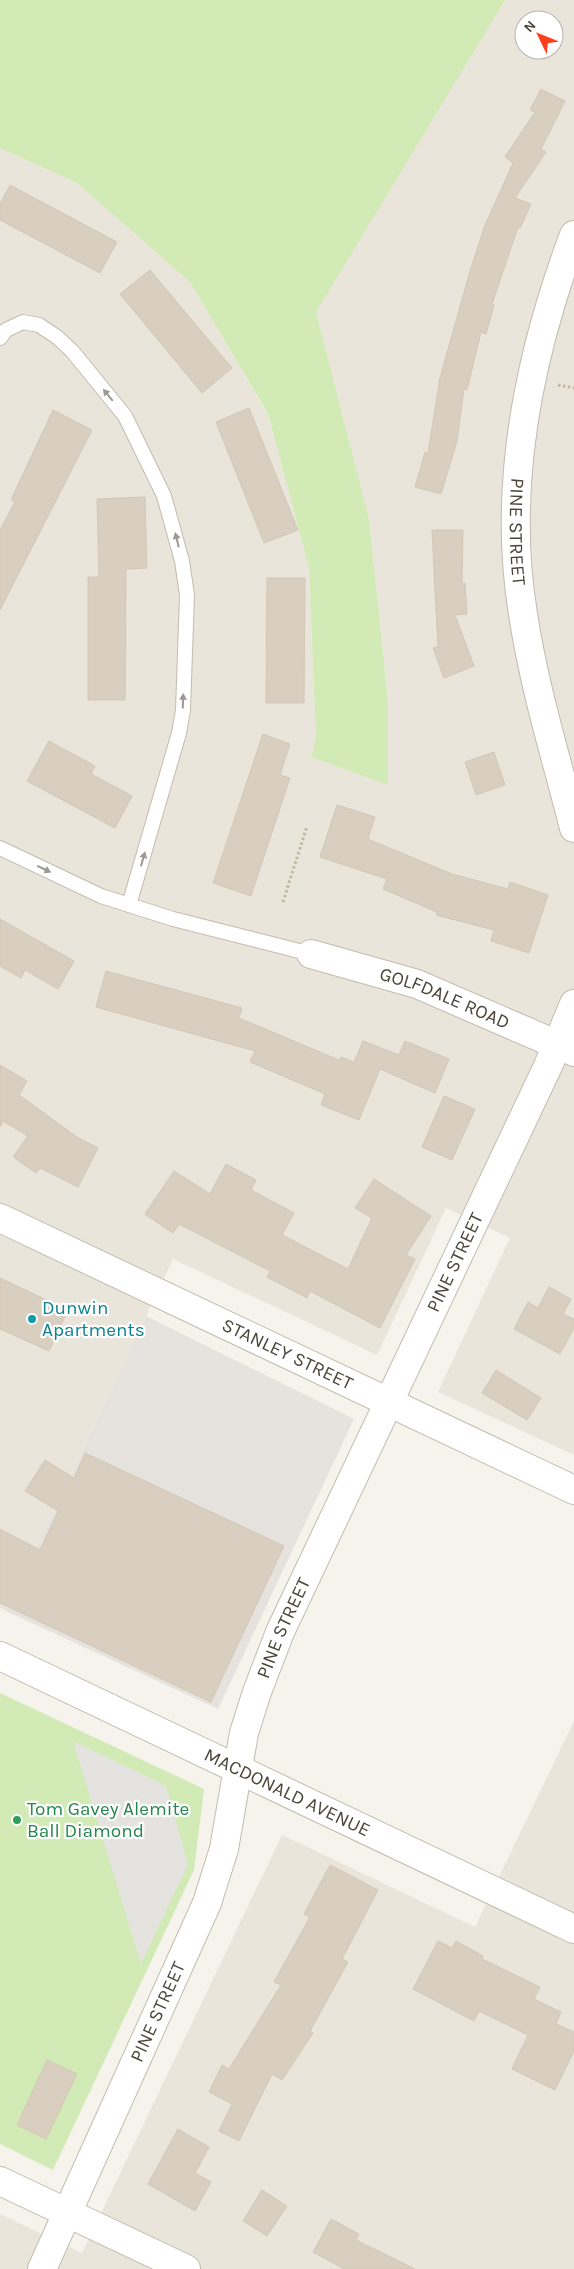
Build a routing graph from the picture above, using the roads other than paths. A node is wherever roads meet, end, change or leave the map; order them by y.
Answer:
1 (574, 235) edge
2 (0, 338) edge
3 (574, 828) edge
4 (0, 848) edge
5 (129, 906) junction
6 (312, 954) joint
7 (574, 1004) edge
8 (566, 1049) edge
9 (0, 1218) edge
10 (389, 1403) junction
11 (574, 1490) edge
12 (0, 1656) edge
13 (238, 1768) junction
14 (574, 1929) edge
15 (0, 2181) edge
16 (67, 2213) junction
17 (42, 2269) edge
18 (186, 2269) edge

1 - 3 street, PINE STREET
5 -> 2 lane
4 -> 5 lane
5 - 6 lane
6 - 8 street, GOLFDALE ROAD
7 - 8 street, PINE STREET
8 - 10 street, PINE STREET
9 - 10 street, STANLEY STREET
10 - 11 street, STANLEY STREET
10 - 13 street, PINE STREET
12 - 13 street, MACDONALD AVENUE
13 - 14 street, MACDONALD AVENUE
13 - 16 street, PINE STREET
15 - 16 street
16 - 17 street, PINE STREET
16 - 18 street

